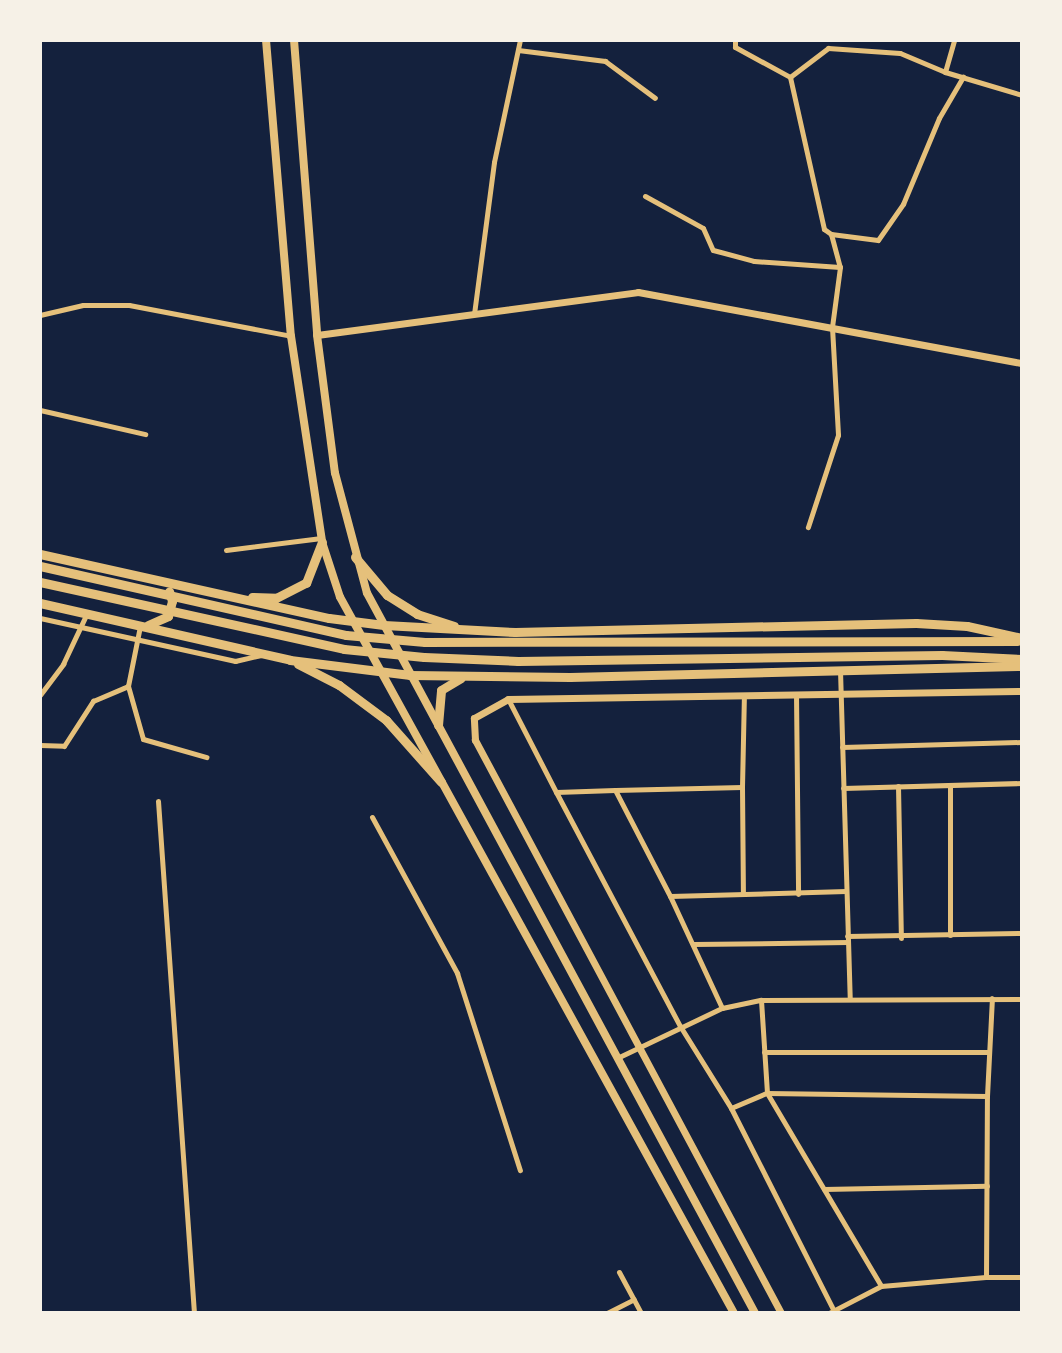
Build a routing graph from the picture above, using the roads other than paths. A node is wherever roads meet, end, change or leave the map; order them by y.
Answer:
1 (266, 40) edge
2 (294, 40) edge
3 (520, 40) edge
4 (735, 40) edge
5 (954, 40) edge
6 (518, 50) junction
7 (946, 72) junction
8 (790, 77) junction
9 (963, 77) junction
10 (1022, 95) edge
11 (655, 98) dead end
12 (645, 196) dead end
13 (831, 234) junction
14 (839, 267) junction
15 (474, 314) junction
16 (40, 315) edge
17 (832, 327) junction
18 (317, 335) junction
19 (291, 336) junction
20 (1022, 363) edge
21 (40, 410) edge
22 (145, 434) dead end
23 (808, 527) dead end
24 (322, 540) junction
25 (226, 550) dead end
26 (40, 554) edge
27 (355, 556) junction
28 (40, 566) edge
29 (155, 580) junction
30 (40, 582) edge
31 (230, 597) junction
32 (40, 603) edge
33 (87, 613) junction
34 (40, 618) edge
35 (353, 621) junction
36 (142, 624) junction
37 (384, 625) junction
38 (80, 628) junction
39 (673, 628) junction
40 (467, 630) junction
41 (1022, 640) edge
42 (135, 642) junction
43 (264, 654) junction
44 (1022, 659) edge
45 (290, 660) junction
46 (1022, 666) edge
47 (840, 670) junction
48 (380, 673) junction
49 (673, 674) junction
50 (410, 675) junction
51 (469, 676) junction
52 (128, 686) junction
53 (42, 691) edge
54 (1022, 691) edge
55 (841, 693) junction
56 (796, 694) junction
57 (744, 695) junction
58 (508, 699) junction
59 (438, 725) junction
60 (1022, 742) edge
61 (40, 745) edge
62 (842, 747) junction
63 (206, 757) dead end
64 (441, 782) junction
65 (1022, 783) edge
66 (950, 785) junction
67 (898, 786) junction
68 (742, 787) junction
69 (844, 788) junction
70 (615, 790) junction
71 (556, 792) junction
72 (159, 801) dead end
73 (372, 817) dead end
74 (846, 891) junction
75 (743, 894) junction
76 (797, 894) junction
77 (670, 896) junction
78 (1022, 933) edge
79 (950, 935) junction
80 (901, 938) junction
81 (848, 939) junction
82 (694, 944) junction
83 (992, 998) junction
84 (850, 999) junction
85 (1022, 999) edge
86 (761, 1000) junction
87 (722, 1007) junction
88 (680, 1026) junction
89 (639, 1047) junction
90 (764, 1052) junction
91 (988, 1052) junction
92 (617, 1058) junction
93 (767, 1093) junction
94 (987, 1096) junction
95 (731, 1108) junction
96 (520, 1170) dead end
97 (986, 1186) junction
98 (824, 1189) junction
99 (620, 1272) dead end
100 (986, 1277) junction
101 (1022, 1277) edge
102 (881, 1286) junction
103 (634, 1299) junction
104 (833, 1312) edge
105 (194, 1313) edge
106 (607, 1313) edge
107 (640, 1313) edge
108 (734, 1313) edge
109 (755, 1313) edge
110 (781, 1313) edge

1 - 19 main road
2 - 18 main road
3 - 6 street
4 - 8 street
5 - 7 street
6 - 11 street
6 - 15 street
7 - 8 street
7 - 9 street
8 - 13 street
9 - 10 street
9 - 13 street
12 - 14 street
13 - 14 street
14 - 17 street
15 - 17 street
15 - 18 street
16 - 19 street
17 - 20 street
17 - 23 street
18 - 27 main road
19 - 24 main road
21 - 22 street
24 - 25 street
24 - 31 main road
24 - 35 main road
26 - 29 main road
27 - 37 main road
27 - 40 main road
28 - 41 main road
29 - 31 main road
29 - 36 main road
30 - 44 main road
31 - 35 main road
32 - 33 main road
33 - 36 main road
33 - 38 street
34 - 38 street
35 - 37 main road
35 - 48 main road
36 - 42 street
36 - 43 main road
37 - 40 main road
37 - 50 main road
38 - 42 street
38 - 53 street
39 - 40 main road
39 - 41 main road
39 - 49 main road
42 - 43 street
42 - 52 street
43 - 45 main road
45 - 48 main road
45 - 64 main road
46 - 47 main road
47 - 49 main road
47 - 55 street
48 - 50 main road
48 - 64 main road
49 - 51 main road
50 - 51 main road
50 - 59 main road
51 - 59 main road
52 - 61 street
52 - 63 street
54 - 55 street
55 - 56 street
55 - 62 street
56 - 57 street
56 - 76 street
57 - 58 street
57 - 68 street
58 - 71 street
58 - 89 street
59 - 92 main road
60 - 62 street
62 - 69 street
64 - 108 main road
65 - 66 street
66 - 67 street
66 - 79 street
67 - 69 street
67 - 80 street
68 - 70 street
68 - 75 street
69 - 74 street
70 - 71 street
70 - 77 street
71 - 88 street
72 - 105 street
73 - 96 street
74 - 76 street
74 - 81 street
75 - 76 street
75 - 77 street
77 - 82 street
78 - 79 street
79 - 80 street
80 - 81 street
81 - 82 street
81 - 84 street
82 - 87 street
83 - 84 street
83 - 85 street
83 - 91 street
84 - 86 street
86 - 87 street
86 - 90 street
87 - 88 street
88 - 89 street
88 - 95 street
89 - 92 street
89 - 110 street
90 - 91 street
90 - 93 street
91 - 94 street
92 - 109 main road
93 - 94 street
93 - 95 street
93 - 98 street
94 - 97 street
95 - 104 street
97 - 98 street
97 - 100 street
98 - 102 street
99 - 103 street
100 - 101 street
100 - 102 street
102 - 104 street
103 - 106 street
103 - 107 street

